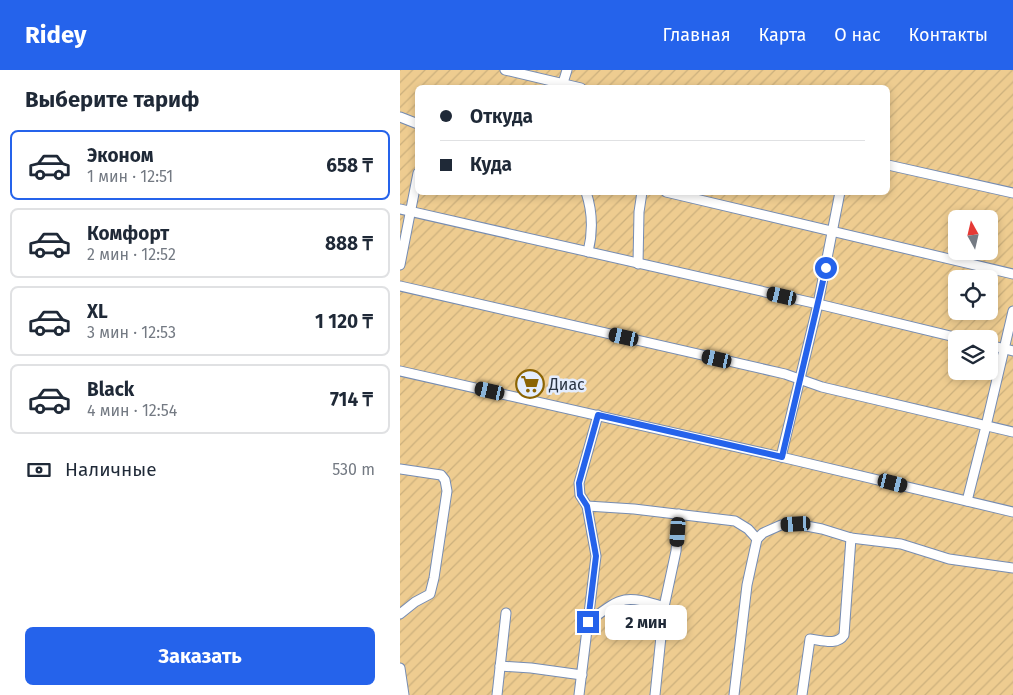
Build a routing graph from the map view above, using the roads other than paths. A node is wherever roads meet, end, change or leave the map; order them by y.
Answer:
1 (505, 70) edge
2 (567, 70) edge
3 (563, 83) junction
4 (570, 85) edge
5 (400, 117) edge
6 (415, 123) edge
7 (890, 166) edge
8 (415, 188) edge
9 (1013, 193) edge
10 (587, 195) edge
11 (642, 195) edge
12 (679, 195) edge
13 (840, 195) edge
14 (400, 209) edge
15 (410, 212) junction
16 (834, 231) junction
17 (588, 252) junction
18 (638, 264) junction
19 (400, 265) edge
20 (1013, 274) edge
21 (400, 286) edge
22 (818, 304) junction
23 (1013, 312) edge
24 (948, 335) edge
25 (1008, 350) edge
26 (400, 371) edge
27 (800, 380) junction
28 (598, 415) junction
29 (986, 426) junction
30 (1013, 432) edge
31 (782, 457) junction
32 (400, 469) edge
33 (967, 501) junction
34 (587, 506) junction
35 (1013, 512) edge
36 (679, 514) junction
37 (851, 538) junction
38 (757, 539) junction
39 (1013, 568) edge
40 (400, 602) edge
41 (415, 602) junction
42 (664, 607) junction
43 (506, 613) dead end
44 (400, 614) edge
45 (588, 622) junction
46 (500, 666) junction
47 (400, 668) edge
48 (582, 675) junction
49 (404, 695) edge
50 (497, 695) edge
51 (579, 695) edge
52 (655, 695) edge
53 (734, 695) edge
54 (802, 695) edge

1 - 3 street
2 - 3 street
3 - 4 street
5 - 6 street
7 - 9 street
8 - 15 street
10 - 17 street
11 - 18 street
12 - 16 street
13 - 16 street
14 - 15 street
15 - 17 street
15 - 19 street
16 - 20 street
16 - 22 street
17 - 18 street
18 - 22 street
21 - 27 street
22 - 24 street
22 - 27 street
23 - 25 street
25 - 29 street
26 - 28 street
27 - 29 street
27 - 31 street
28 - 31 street
28 - 34 street
29 - 30 street
29 - 33 street
31 - 33 street
32 - 41 street
33 - 35 street
34 - 36 street
34 - 45 street
36 - 38 street
36 - 42 street
37 - 38 street
37 - 39 street
37 - 54 street
38 - 53 street
40 - 41 street
41 - 44 street
42 - 45 street
42 - 52 street
43 - 46 street
45 - 48 street
46 - 48 street
46 - 50 street
47 - 49 street
48 - 51 street

